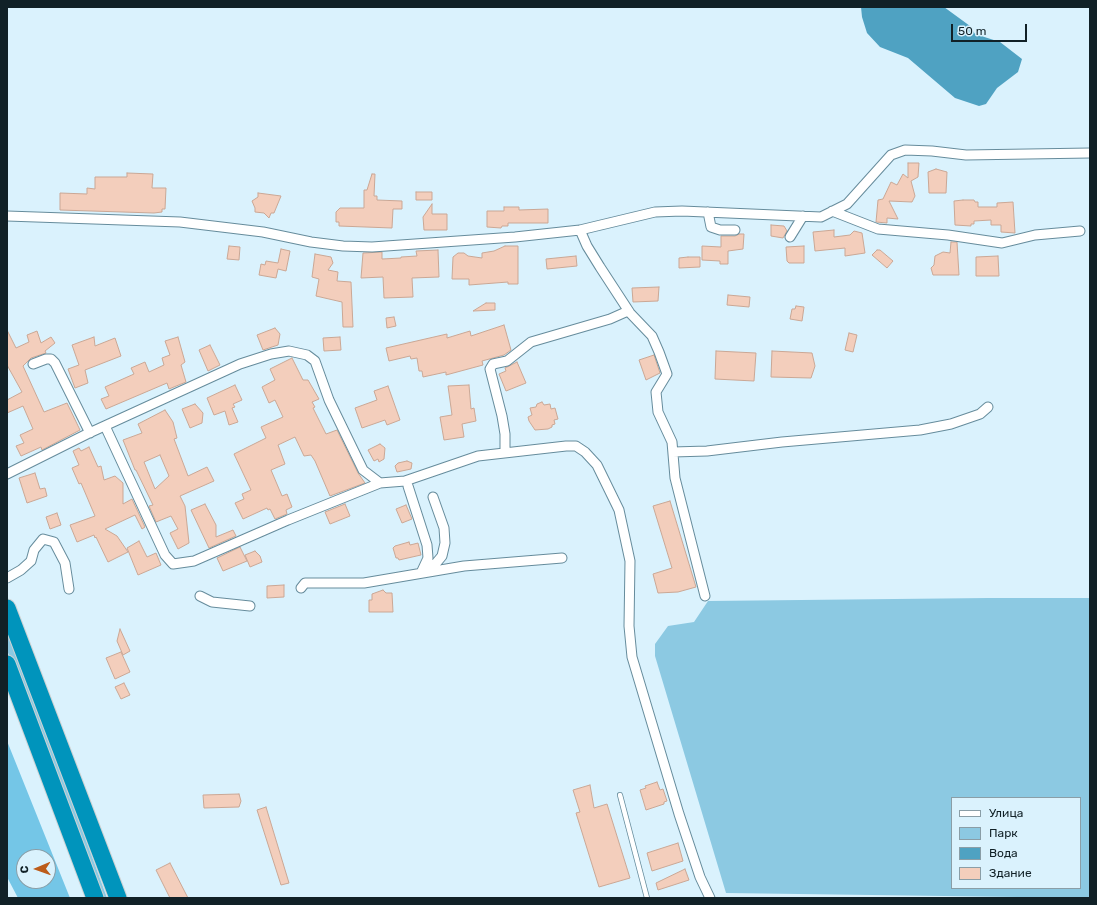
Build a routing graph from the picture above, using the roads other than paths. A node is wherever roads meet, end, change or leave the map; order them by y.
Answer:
1 (1090, 153) edge
2 (832, 211) junction
3 (708, 212) junction
4 (7, 216) edge
5 (803, 216) junction
6 (580, 230) junction
7 (735, 230) dead end
8 (1080, 231) dead end
9 (790, 237) dead end
10 (628, 311) junction
11 (33, 364) dead end
12 (988, 407) dead end
13 (105, 426) junction
14 (90, 433) junction
15 (505, 452) junction
16 (673, 452) junction
17 (7, 474) edge
18 (380, 483) junction
19 (408, 486) dead end
20 (433, 498) dead end
21 (562, 558) dead end
22 (421, 573) junction
23 (7, 578) edge
24 (301, 588) dead end
25 (69, 589) dead end
26 (200, 596) dead end
27 (704, 596) dead end
28 (250, 606) dead end
29 (7, 608) edge
30 (7, 664) edge
31 (620, 795) dead end
32 (95, 898) edge
33 (118, 898) edge
34 (647, 898) edge
35 (710, 898) edge

1 - 2 street
2 - 5 street
2 - 8 street
3 - 5 street
3 - 6 street
3 - 7 street
4 - 6 street
5 - 9 street
6 - 10 street
10 - 15 street
10 - 16 street
11 - 14 street
12 - 16 street
13 - 14 street
13 - 18 street
13 - 18 street
14 - 17 street
15 - 18 street
15 - 35 street
16 - 27 street
19 - 22 street
20 - 22 street
21 - 22 street
22 - 24 street
23 - 25 street
26 - 28 street
29 - 33 highway
30 - 32 highway
31 - 34 lane

